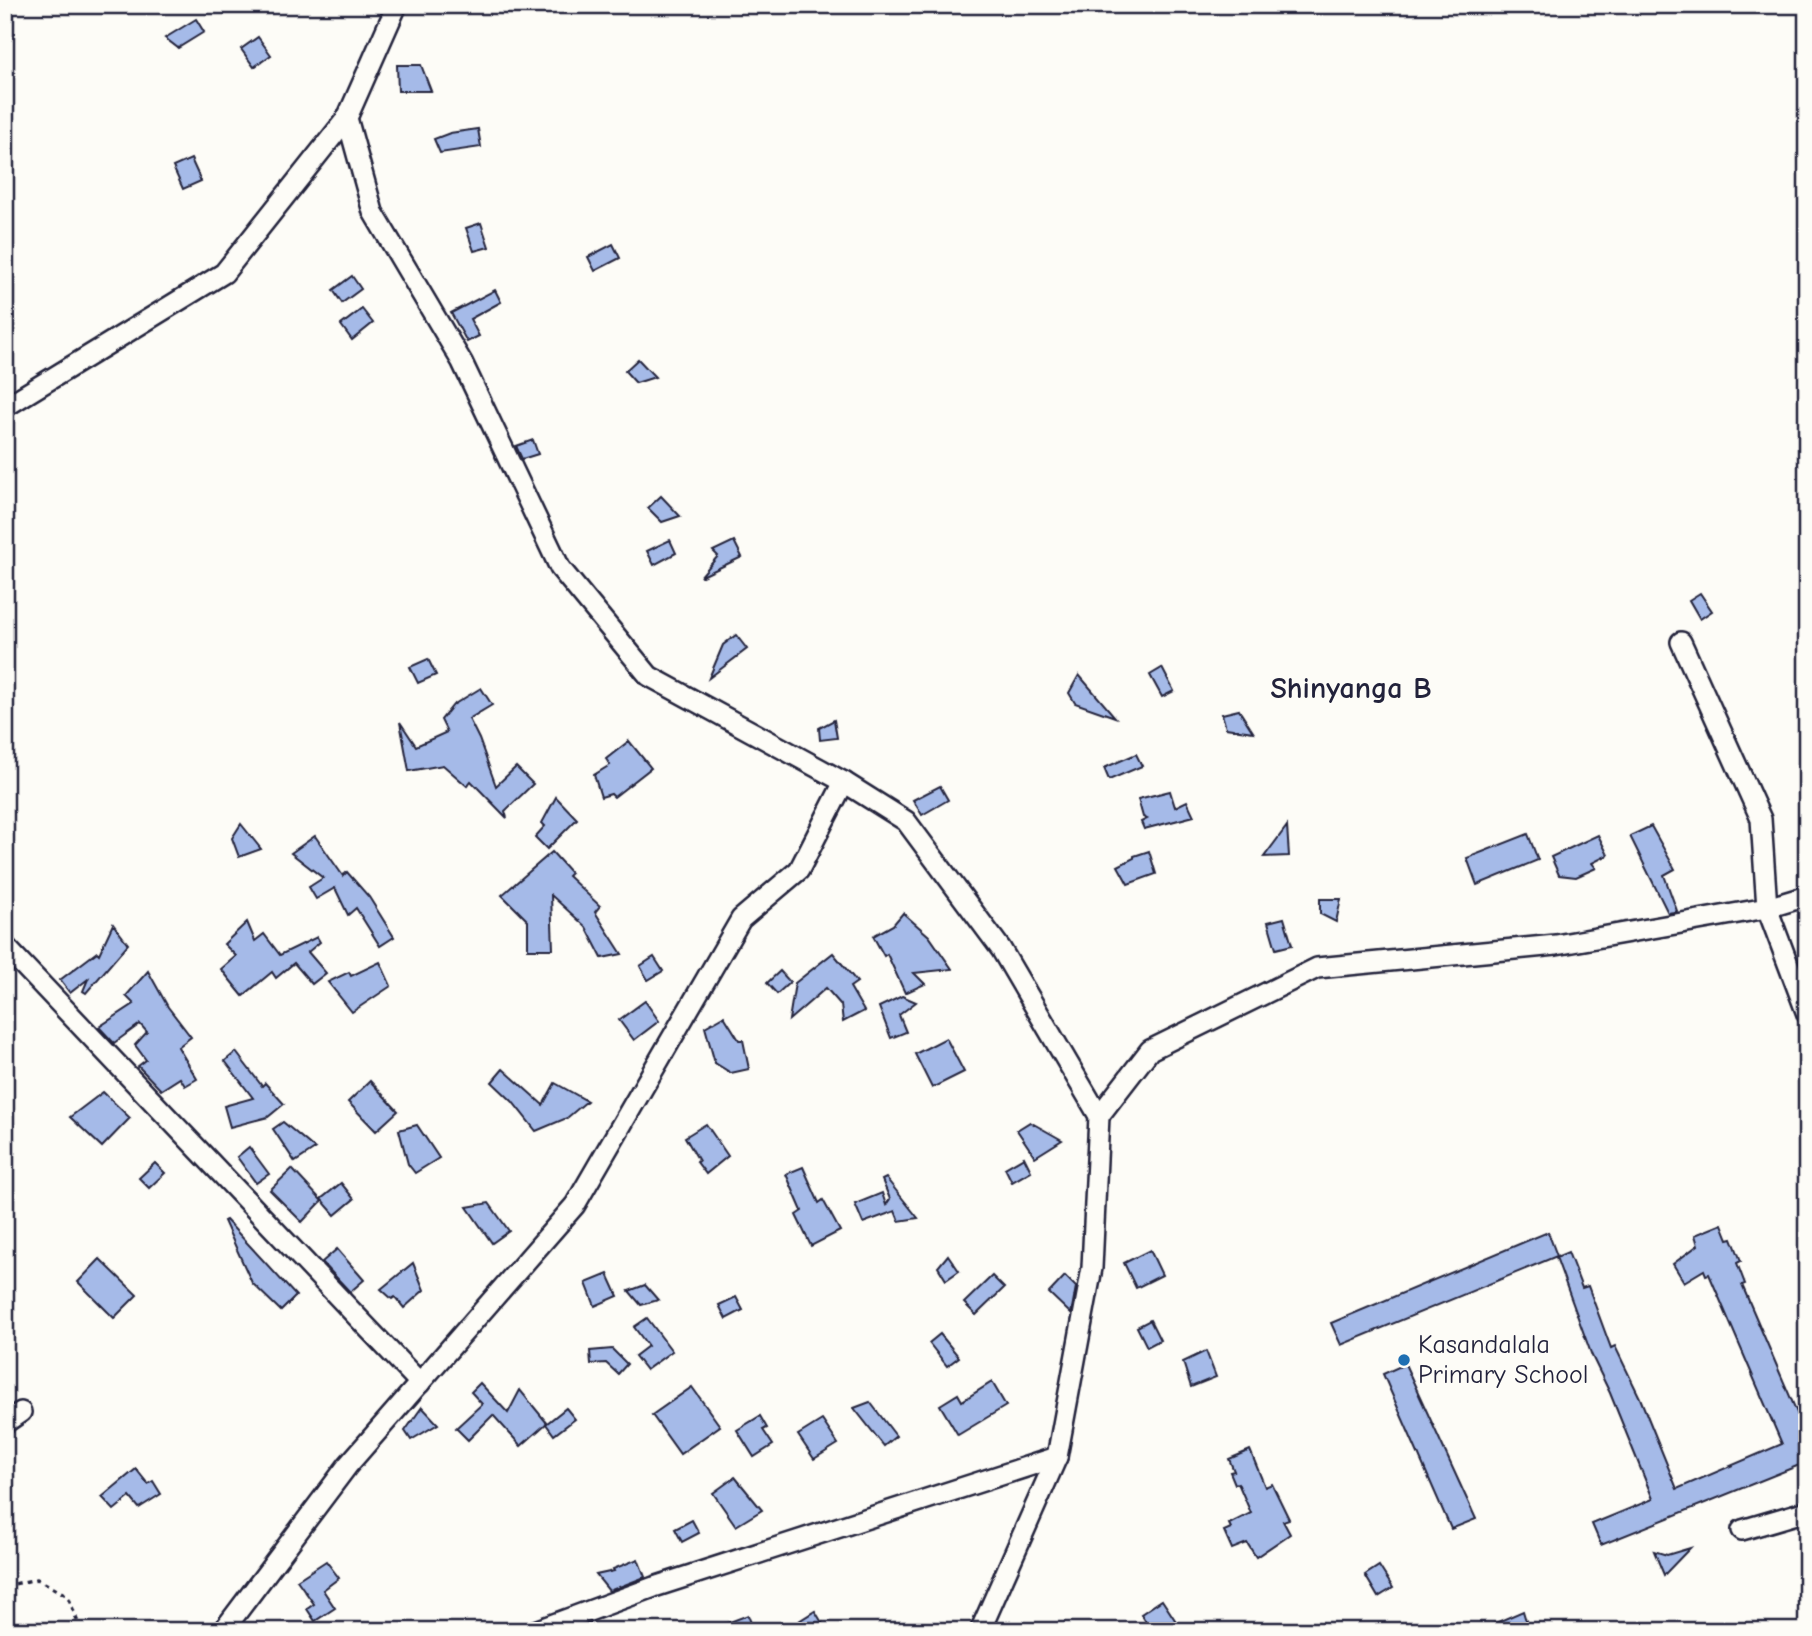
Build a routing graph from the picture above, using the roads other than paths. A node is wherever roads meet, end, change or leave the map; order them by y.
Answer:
1 (397, 5) edge
2 (347, 118) junction
3 (5, 407) edge
4 (1681, 642) dead end
5 (844, 782) junction
6 (1807, 896) edge
7 (1767, 908) junction
8 (5, 946) edge
9 (1807, 1014) edge
10 (1098, 1116) junction
11 (420, 1383) junction
12 (1057, 1457) junction
13 (1807, 1511) edge
14 (1742, 1530) dead end
15 (223, 1631) edge
16 (535, 1631) edge
17 (980, 1631) edge

1 - 2 street
2 - 3 street
2 - 5 street
4 - 7 street
5 - 10 street
5 - 11 street
6 - 7 street
7 - 9 street
7 - 10 street
8 - 11 street
10 - 12 street
11 - 15 street
12 - 16 street
12 - 17 street
13 - 14 street

